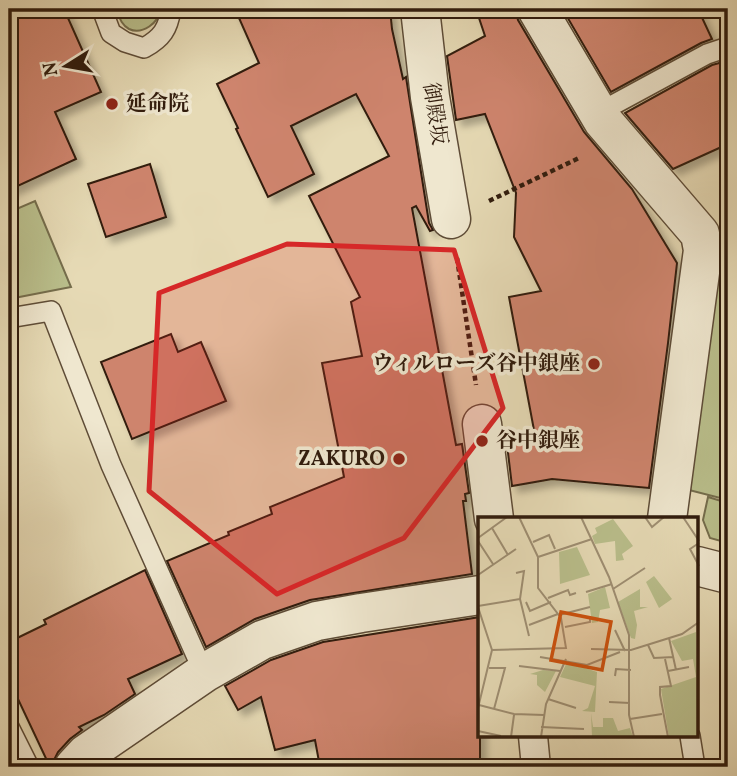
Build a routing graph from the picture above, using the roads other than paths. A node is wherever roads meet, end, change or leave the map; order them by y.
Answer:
1 (102, 9) edge
2 (171, 9) edge
3 (420, 9) edge
4 (537, 9) edge
5 (728, 47) edge
6 (598, 113) junction
7 (451, 219) road end
8 (9, 318) edge
9 (482, 424) road end
10 (494, 517) edge
11 (667, 517) edge
12 (698, 566) edge
13 (728, 574) edge
14 (478, 595) edge
15 (204, 673) junction
16 (9, 727) edge
17 (533, 738) edge
18 (690, 738) edge
19 (29, 767) edge
20 (74, 767) edge
21 (536, 767) edge
22 (695, 767) edge

1 - 2 lane
3 - 7 street, 御殿坂
4 - 6 street
5 - 6 lane
6 - 11 street
8 - 15 lane
9 - 10 street
12 - 13 street
14 - 15 street
15 - 20 street
16 - 19 lane
17 - 21 street
18 - 22 lane

